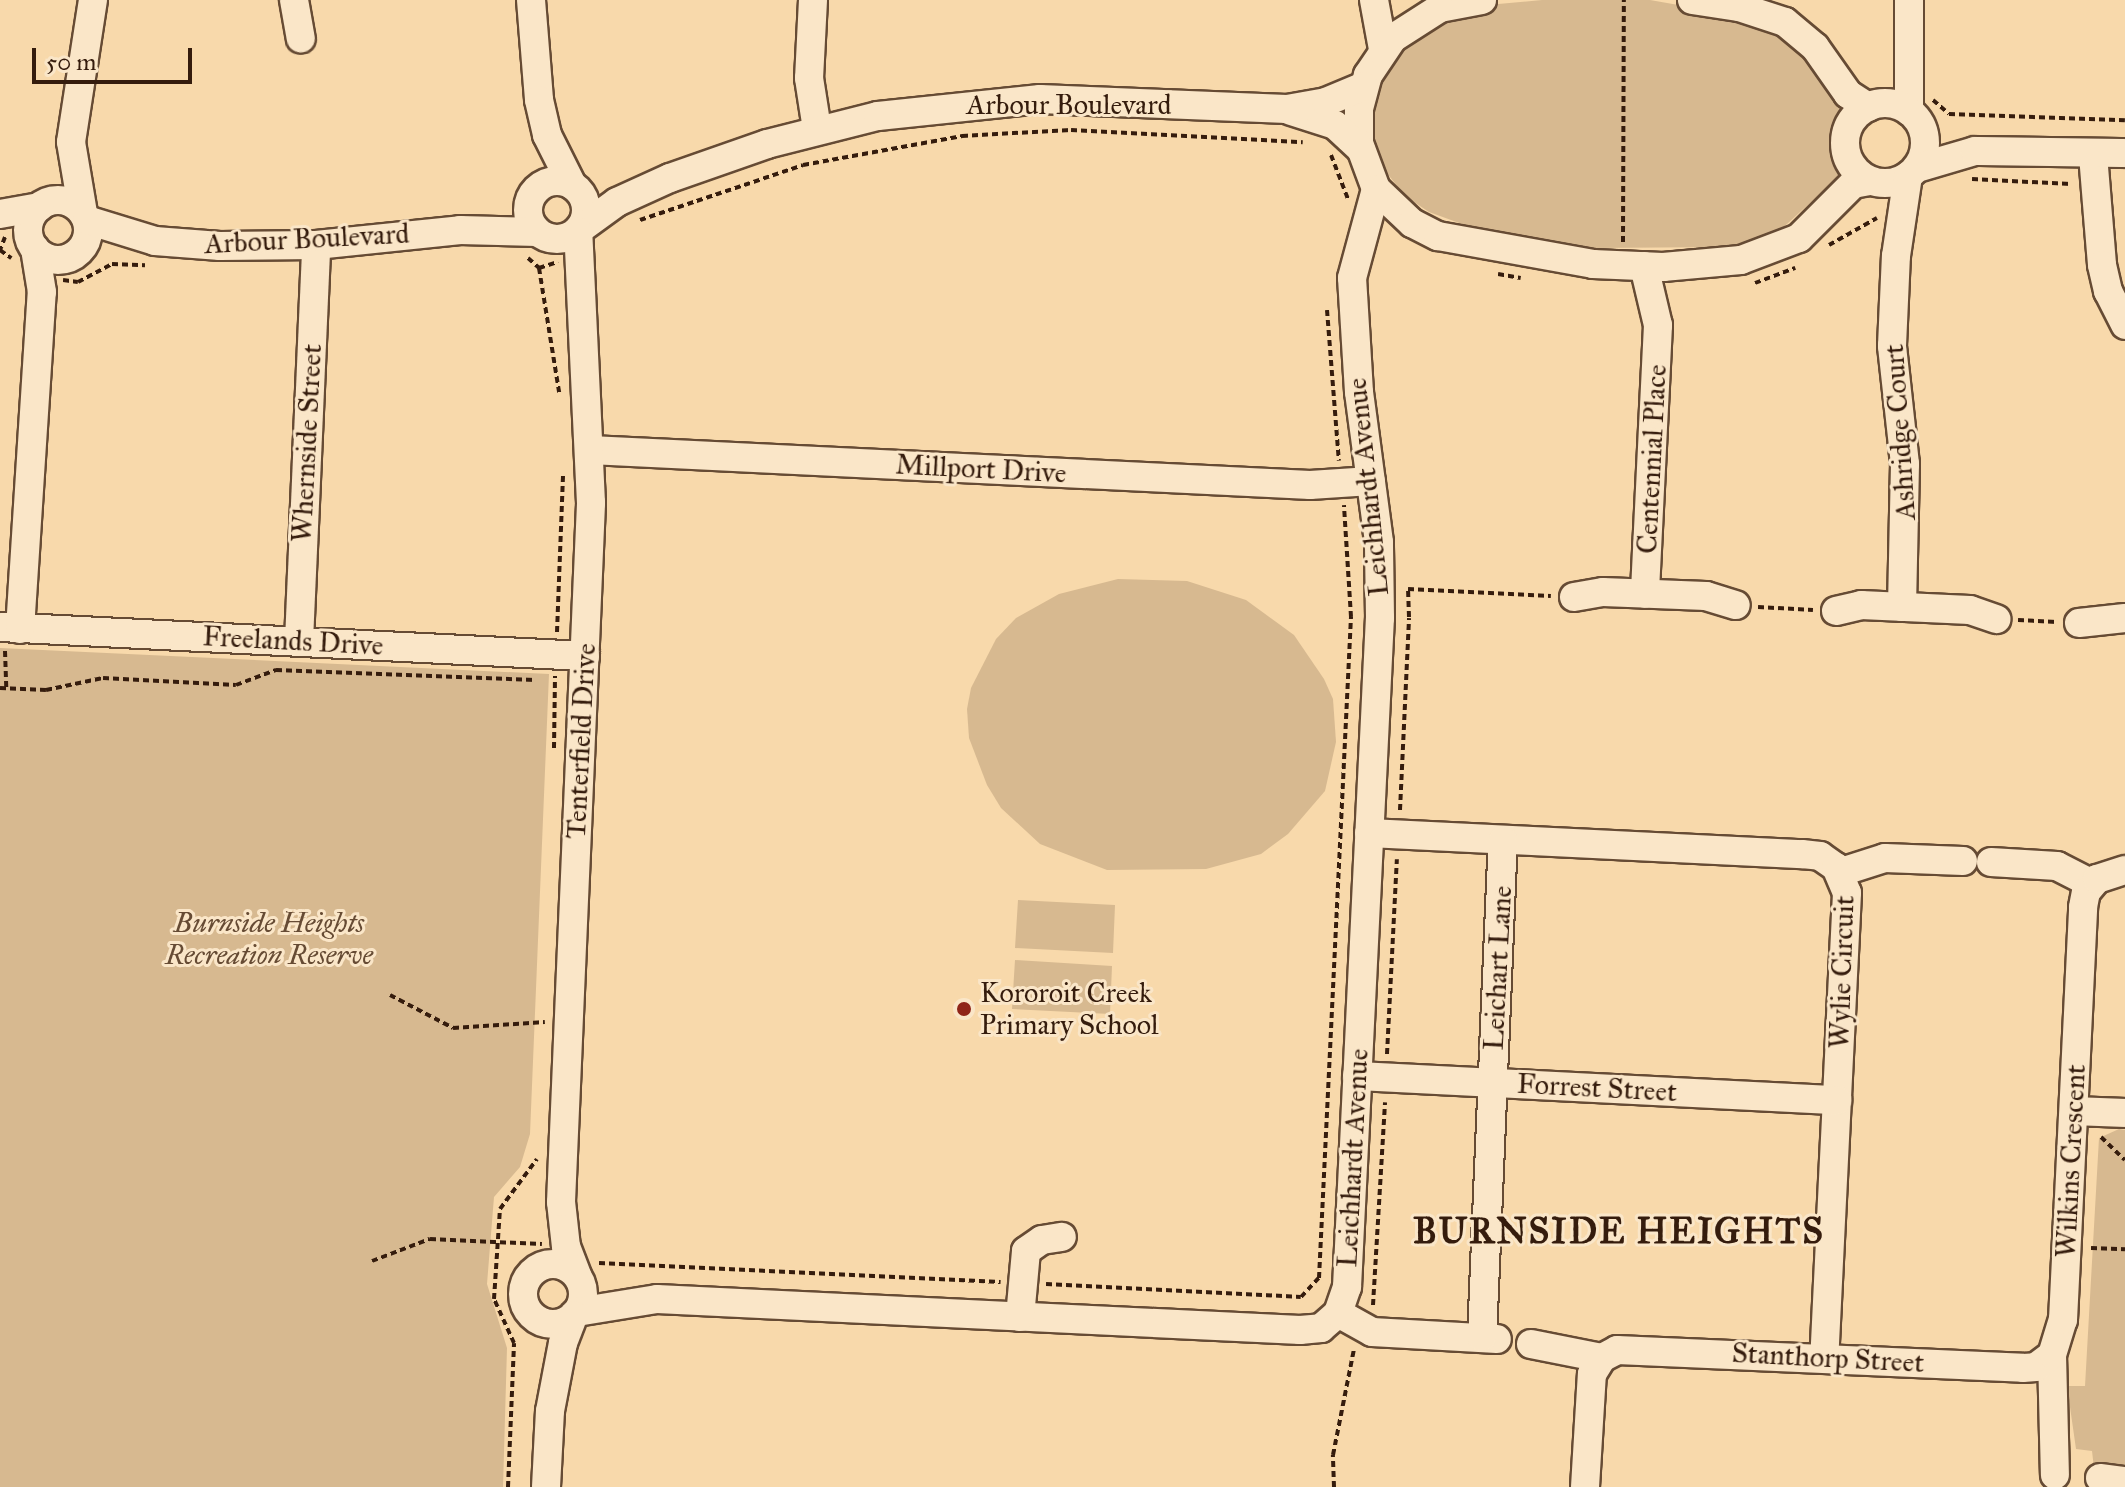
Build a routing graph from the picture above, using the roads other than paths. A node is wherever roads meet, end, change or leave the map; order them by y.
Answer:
1 (93, 0) edge
2 (294, 0) edge
3 (531, 0) edge
4 (813, 0) edge
5 (1374, 0) edge
6 (1391, 0) edge
7 (1482, 0) edge
8 (1692, 0) edge
9 (1909, 7) edge
10 (1423, 15) junction
11 (301, 38) dead end
12 (1383, 49) junction
13 (1364, 86) junction
14 (539, 100) junction
15 (1870, 106) junction
16 (1918, 108) junction
17 (1287, 109) junction
18 (73, 124) junction
19 (817, 129) junction
20 (1361, 149) junction
21 (2000, 149) junction
22 (2125, 153) edge
23 (2093, 155) junction
24 (1913, 172) junction
25 (670, 178) junction
26 (1874, 182) junction
27 (574, 186) junction
28 (1376, 189) junction
29 (536, 190) junction
30 (41, 205) junction
31 (0, 214) edge
32 (85, 216) junction
33 (1412, 223) junction
34 (0, 230) edge
35 (460, 230) junction
36 (579, 230) junction
37 (540, 234) junction
38 (155, 241) junction
39 (32, 245) junction
40 (316, 245) junction
41 (76, 254) junction
42 (1896, 256) junction
43 (1690, 265) junction
44 (1634, 266) junction
45 (1355, 314) junction
46 (1658, 325) junction
47 (2125, 325) edge
48 (581, 330) junction
49 (36, 352) junction
50 (590, 450) junction
51 (1371, 481) junction
52 (1645, 594) junction
53 (1574, 597) road end
54 (1736, 605) road end
55 (1902, 607) junction
56 (1848, 608) road end
57 (2125, 618) edge
58 (1996, 619) road end
59 (2079, 623) road end
60 (7, 633) edge
61 (299, 641) junction
62 (585, 656) junction
63 (1369, 833) junction
64 (1503, 840) junction
65 (1963, 861) dead end
66 (1991, 862) dead end
67 (2125, 870) edge
68 (1841, 872) junction
69 (2092, 884) junction
70 (1357, 1076) junction
71 (1492, 1083) junction
72 (1837, 1100) junction
73 (2074, 1111) junction
74 (2125, 1113) edge
75 (550, 1152) junction
76 (1062, 1237) dead end
77 (529, 1276) junction
78 (577, 1297) junction
79 (1338, 1313) junction
80 (533, 1316) junction
81 (1020, 1317) junction
82 (1531, 1344) dead end
83 (2052, 1355) junction
84 (1602, 1358) junction
85 (1824, 1358) junction
86 (550, 1411) junction
87 (2055, 1475) dead end
88 (546, 1487) edge
89 (1585, 1487) edge

1 - 18 street
2 - 11 street
3 - 14 street
4 - 19 street
5 - 12 street
6 - 10 street
7 - 10 street
8 - 15 street
9 - 15 street
9 - 16 street
10 - 12 street
12 - 13 street
13 - 17 street
13 - 20 street
14 - 27 street
14 - 29 street
15 - 16 street
15 - 26 street
16 - 21 street
16 - 24 street
17 - 19 street, Arbour Boulevard
17 - 20 street
18 - 30 street
18 - 32 street
19 - 25 street, Arbour Boulevard
20 - 28 street
21 - 23 street
21 - 24 street
22 - 23 street
23 - 47 street
24 - 26 street
24 - 42 street
25 - 27 street
25 - 36 street
26 - 42 street
26 - 43 street
27 - 29 street
27 - 36 street
28 - 33 street
28 - 45 street
29 - 35 street
29 - 37 street
30 - 31 street
30 - 32 street
30 - 39 street
32 - 38 street, Arbour Boulevard
32 - 41 street
33 - 44 street
33 - 45 street
34 - 39 street
35 - 37 street
35 - 40 street, Arbour Boulevard
36 - 37 street
36 - 48 street, Tenterfield Drive
37 - 48 street, Tenterfield Drive
38 - 40 street, Arbour Boulevard
38 - 41 street, Arbour Boulevard
39 - 41 street
39 - 49 street
40 - 61 street, Whernside Street
41 - 49 street
42 - 55 street, Ashridge Court
43 - 44 street
43 - 46 street
44 - 46 street
45 - 51 street, Leichhardt Avenue
46 - 52 street, Centennial Place
48 - 50 street, Tenterfield Drive
49 - 60 street
50 - 51 street, Millport Drive
50 - 62 street, Tenterfield Drive
51 - 63 street, Leichhardt Avenue
52 - 53 street
52 - 54 street
55 - 56 street
55 - 58 street
57 - 59 street
60 - 61 street, Freelands Drive
61 - 62 street, Freelands Drive
62 - 75 street, Tenterfield Drive
63 - 64 street, Wylie Circuit
63 - 70 street, Leichhardt Avenue
64 - 68 street, Wylie Circuit
64 - 71 street, Leichart Lane
65 - 68 street
66 - 69 street
67 - 69 street
68 - 72 street, Wylie Circuit
69 - 73 street, Wilkins Crescent
70 - 71 street, Forrest Street
70 - 79 street, Leichhardt Avenue
71 - 72 street, Forrest Street
71 - 79 street, Leichart Lane
72 - 85 street, Wylie Circuit
73 - 74 street
73 - 83 street, Wilkins Crescent
75 - 77 street, Tenterfield Drive
75 - 78 street, Tenterfield Drive
76 - 81 street
77 - 78 street
77 - 80 street
78 - 80 street
78 - 81 street
78 - 86 street
79 - 81 street
80 - 86 street
82 - 84 street, Stanthorp Street
83 - 85 street, Stanthorp Street
83 - 87 street, Wilkins Crescent
84 - 85 street, Stanthorp Street
84 - 89 street
86 - 88 street

